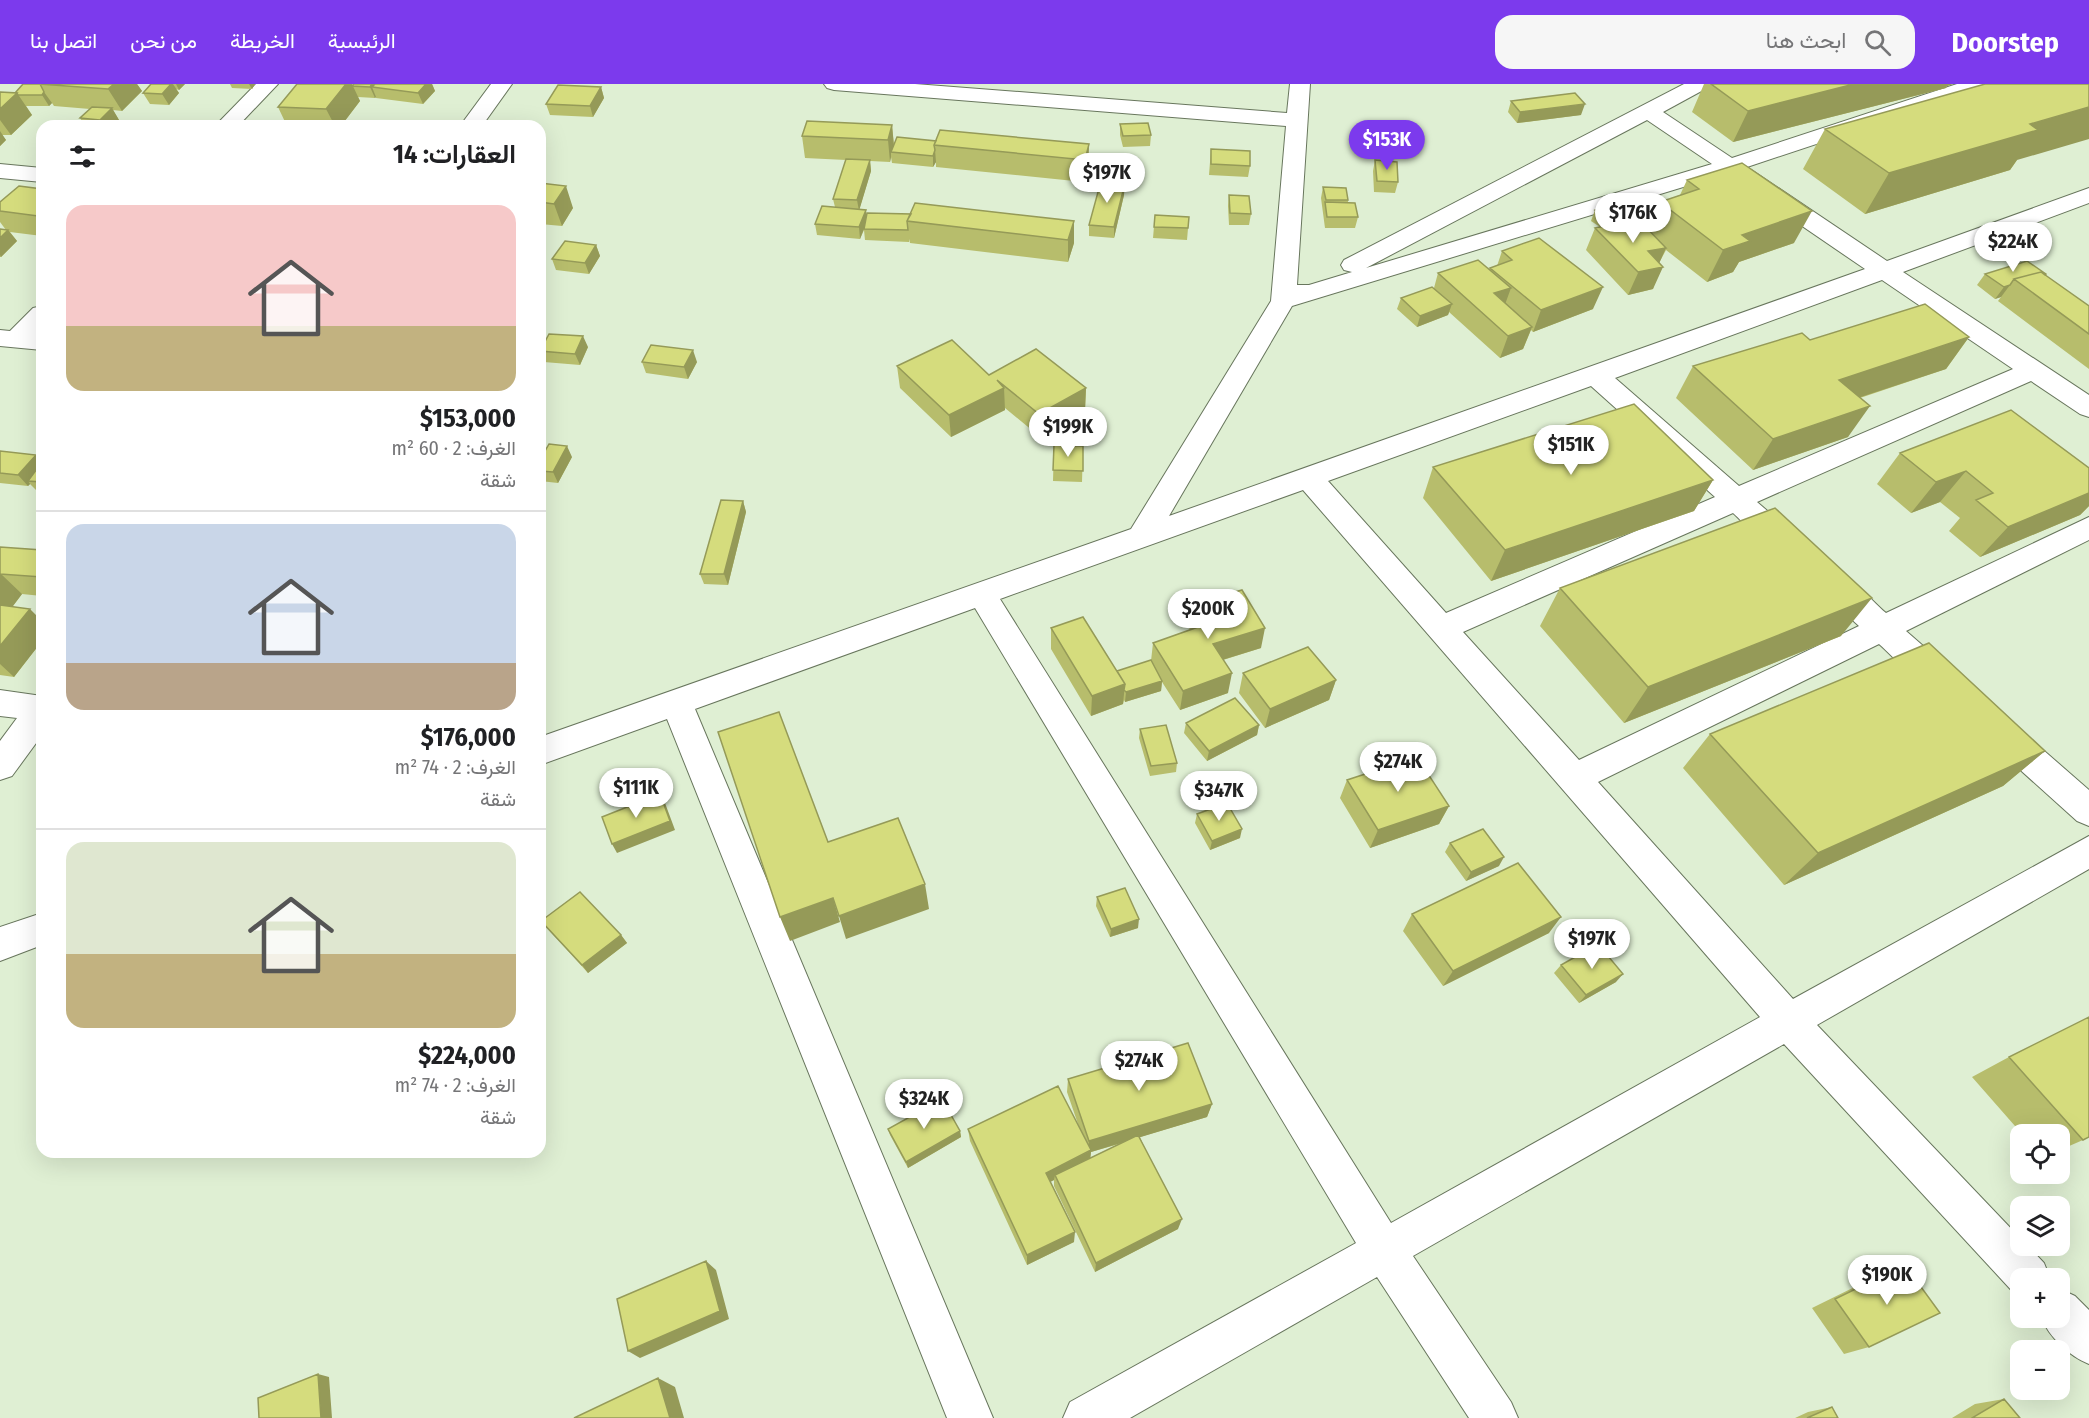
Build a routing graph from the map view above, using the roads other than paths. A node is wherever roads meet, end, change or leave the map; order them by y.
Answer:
1 (268, 84) edge
2 (502, 84) edge
3 (834, 84) edge
4 (1300, 84) edge
5 (1700, 84) edge
6 (1978, 84) edge
7 (1648, 111) junction
8 (232, 120) edge
9 (475, 120) edge
10 (1297, 120) junction
11 (1729, 166) junction
12 (0, 171) edge
13 (36, 174) edge
14 (2089, 195) edge
15 (1884, 270) junction
16 (1283, 301) junction
17 (36, 321) edge
18 (20, 340) edge
19 (2033, 370) junction
20 (1595, 375) junction
21 (2089, 408) edge
22 (1308, 477) junction
23 (1736, 499) junction
24 (2089, 528) edge
25 (1142, 536) junction
26 (981, 593) junction
27 (1441, 628) junction
28 (1882, 628) junction
29 (676, 702) junction
30 (0, 703) edge
31 (36, 708) edge
32 (36, 717) edge
33 (546, 749) edge
34 (0, 766) edge
35 (1574, 778) junction
36 (2089, 811) edge
37 (2089, 851) edge
38 (36, 931) edge
39 (0, 944) edge
40 (1787, 1020) junction
41 (1384, 1250) junction
42 (2020, 1268) edge
43 (2070, 1322) edge
44 (2089, 1342) edge
45 (970, 1418) edge
46 (1086, 1418) edge
47 (1495, 1418) edge

1 - 8 street
2 - 9 street
3 - 10 street
4 - 10 street
5 - 7 street
6 - 11 street
7 - 11 street
7 - 16 street
10 - 16 street
11 - 15 street
11 - 16 street
12 - 13 street
14 - 15 street
15 - 19 street
15 - 20 street
16 - 25 street
17 - 18 street
19 - 21 street
19 - 23 street
20 - 22 street
20 - 23 street
22 - 25 street
22 - 27 street
23 - 27 street
23 - 28 street
24 - 28 street
25 - 26 street
26 - 29 street
26 - 41 street
27 - 35 street
28 - 35 street
28 - 36 street
29 - 33 street
29 - 45 street
30 - 31 street
32 - 34 street
35 - 40 street
37 - 40 street
38 - 39 street
40 - 41 street
40 - 42 street
41 - 46 street
41 - 47 street
43 - 44 street

